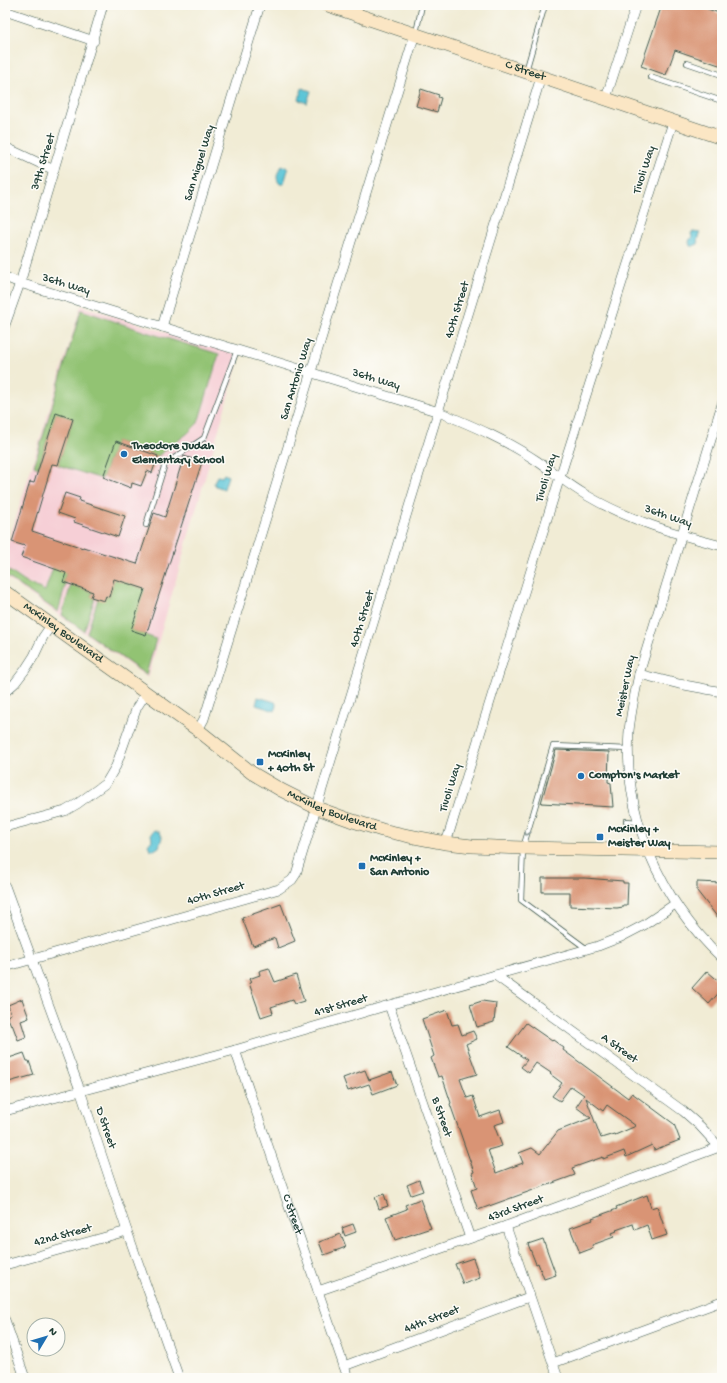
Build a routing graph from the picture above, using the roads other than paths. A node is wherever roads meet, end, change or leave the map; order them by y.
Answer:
1 (103, 5) edge
2 (260, 5) edge
3 (328, 5) edge
4 (422, 5) edge
5 (545, 5) edge
6 (636, 5) edge
7 (5, 11) edge
8 (415, 34) junction
9 (94, 41) junction
10 (687, 64) dead end
11 (526, 72) junction
12 (722, 74) edge
13 (541, 77) junction
14 (650, 77) dead end
15 (606, 98) junction
16 (722, 101) edge
17 (673, 122) junction
18 (722, 136) edge
19 (5, 147) edge
20 (54, 170) junction
21 (5, 277) edge
22 (20, 283) junction
23 (5, 325) edge
24 (162, 327) junction
25 (237, 350) junction
26 (311, 373) junction
27 (722, 404) edge
28 (439, 412) junction
29 (560, 477) junction
30 (146, 525) dead end
31 (682, 536) junction
32 (722, 546) edge
33 (5, 592) edge
34 (52, 624) junction
35 (639, 674) junction
36 (5, 692) edge
37 (722, 692) edge
38 (146, 693) junction
39 (198, 730) junction
40 (628, 749) junction
41 (318, 808) junction
42 (626, 821) dead end
43 (638, 822) junction
44 (5, 827) edge
45 (446, 843) junction
46 (523, 848) junction
47 (647, 849) junction
48 (722, 852) edge
49 (5, 886) edge
50 (675, 904) junction
51 (587, 949) junction
52 (722, 958) edge
53 (32, 959) junction
54 (5, 967) edge
55 (495, 975) junction
56 (389, 1005) junction
57 (234, 1050) junction
58 (80, 1090) junction
59 (5, 1111) edge
60 (721, 1148) edge
61 (506, 1226) junction
62 (127, 1231) junction
63 (470, 1238) junction
64 (5, 1265) edge
65 (318, 1291) junction
66 (529, 1297) junction
67 (722, 1302) edge
68 (5, 1320) edge
69 (553, 1363) junction
70 (344, 1366) junction
71 (25, 1378) edge
72 (179, 1378) edge
73 (348, 1378) edge
74 (558, 1378) edge

1 - 9 street, 39th Street
2 - 24 street, San Miguel Way
3 - 8 street, C Street
4 - 8 lane
5 - 11 lane
6 - 15 street
7 - 9 street
8 - 11 street, C Street
8 - 26 street, San Antonio Way
9 - 20 street, 39th Street
10 - 12 lane
11 - 13 street, C Street
13 - 15 street, C Street
13 - 28 street, 40th Street
14 - 16 lane
15 - 17 street, C Street
17 - 18 street, C Street
17 - 29 street, Tivoli Way
19 - 20 street
20 - 22 street, 39th Street
21 - 22 street, 36th Way
22 - 23 street, 39th Street
22 - 24 street, 36th Way
24 - 25 street, 36th Way
25 - 26 street, 36th Way
25 - 30 lane
26 - 28 street, 36th Way
26 - 39 street, San Antonio Way
27 - 31 street, Meister Way
28 - 29 street, 36th Way
28 - 41 street, 40th Street
29 - 31 street, 36th Way
29 - 45 street, Tivoli Way
31 - 32 street, 36th Way
31 - 35 street, Meister Way
33 - 34 street, McKinley Boulevard
34 - 36 street
34 - 38 street, McKinley Boulevard
35 - 37 street
35 - 40 street, Meister Way
38 - 39 street, McKinley Boulevard
38 - 44 street
39 - 41 street, McKinley Boulevard
40 - 43 street, Meister Way
40 -> 46 lane
41 - 45 street, McKinley Boulevard
41 - 53 street, 40th Street
42 - 43 lane
43 - 47 street, Meister Way
45 - 46 street, McKinley Boulevard
46 - 47 street, McKinley Boulevard
46 - 51 lane
47 - 48 street, McKinley Boulevard
47 - 50 street, Meister Way
49 - 53 street, D Street
50 - 51 street, 41st Street
50 - 52 street, Meister Way
51 - 55 street, 41st Street
53 - 54 street, 40th Street
53 - 58 street, D Street
55 - 56 street, 41st Street
55 - 60 street, A Street
56 - 57 street, 41st Street
56 - 63 street, B Street
57 - 58 street, 41st Street
57 - 65 street, C Street
58 - 59 street, 41st Street
58 - 62 street, D Street
60 - 61 street, 43rd Street
61 - 63 street, 43rd Street
61 - 66 street
62 - 64 street, 42nd Street
62 - 72 street, D Street
63 - 65 street, 43rd Street
65 - 70 street, C Street
66 - 69 street
66 - 70 street, 44th Street
67 - 69 street
68 - 71 street
69 - 74 street
70 - 73 street, C Street

